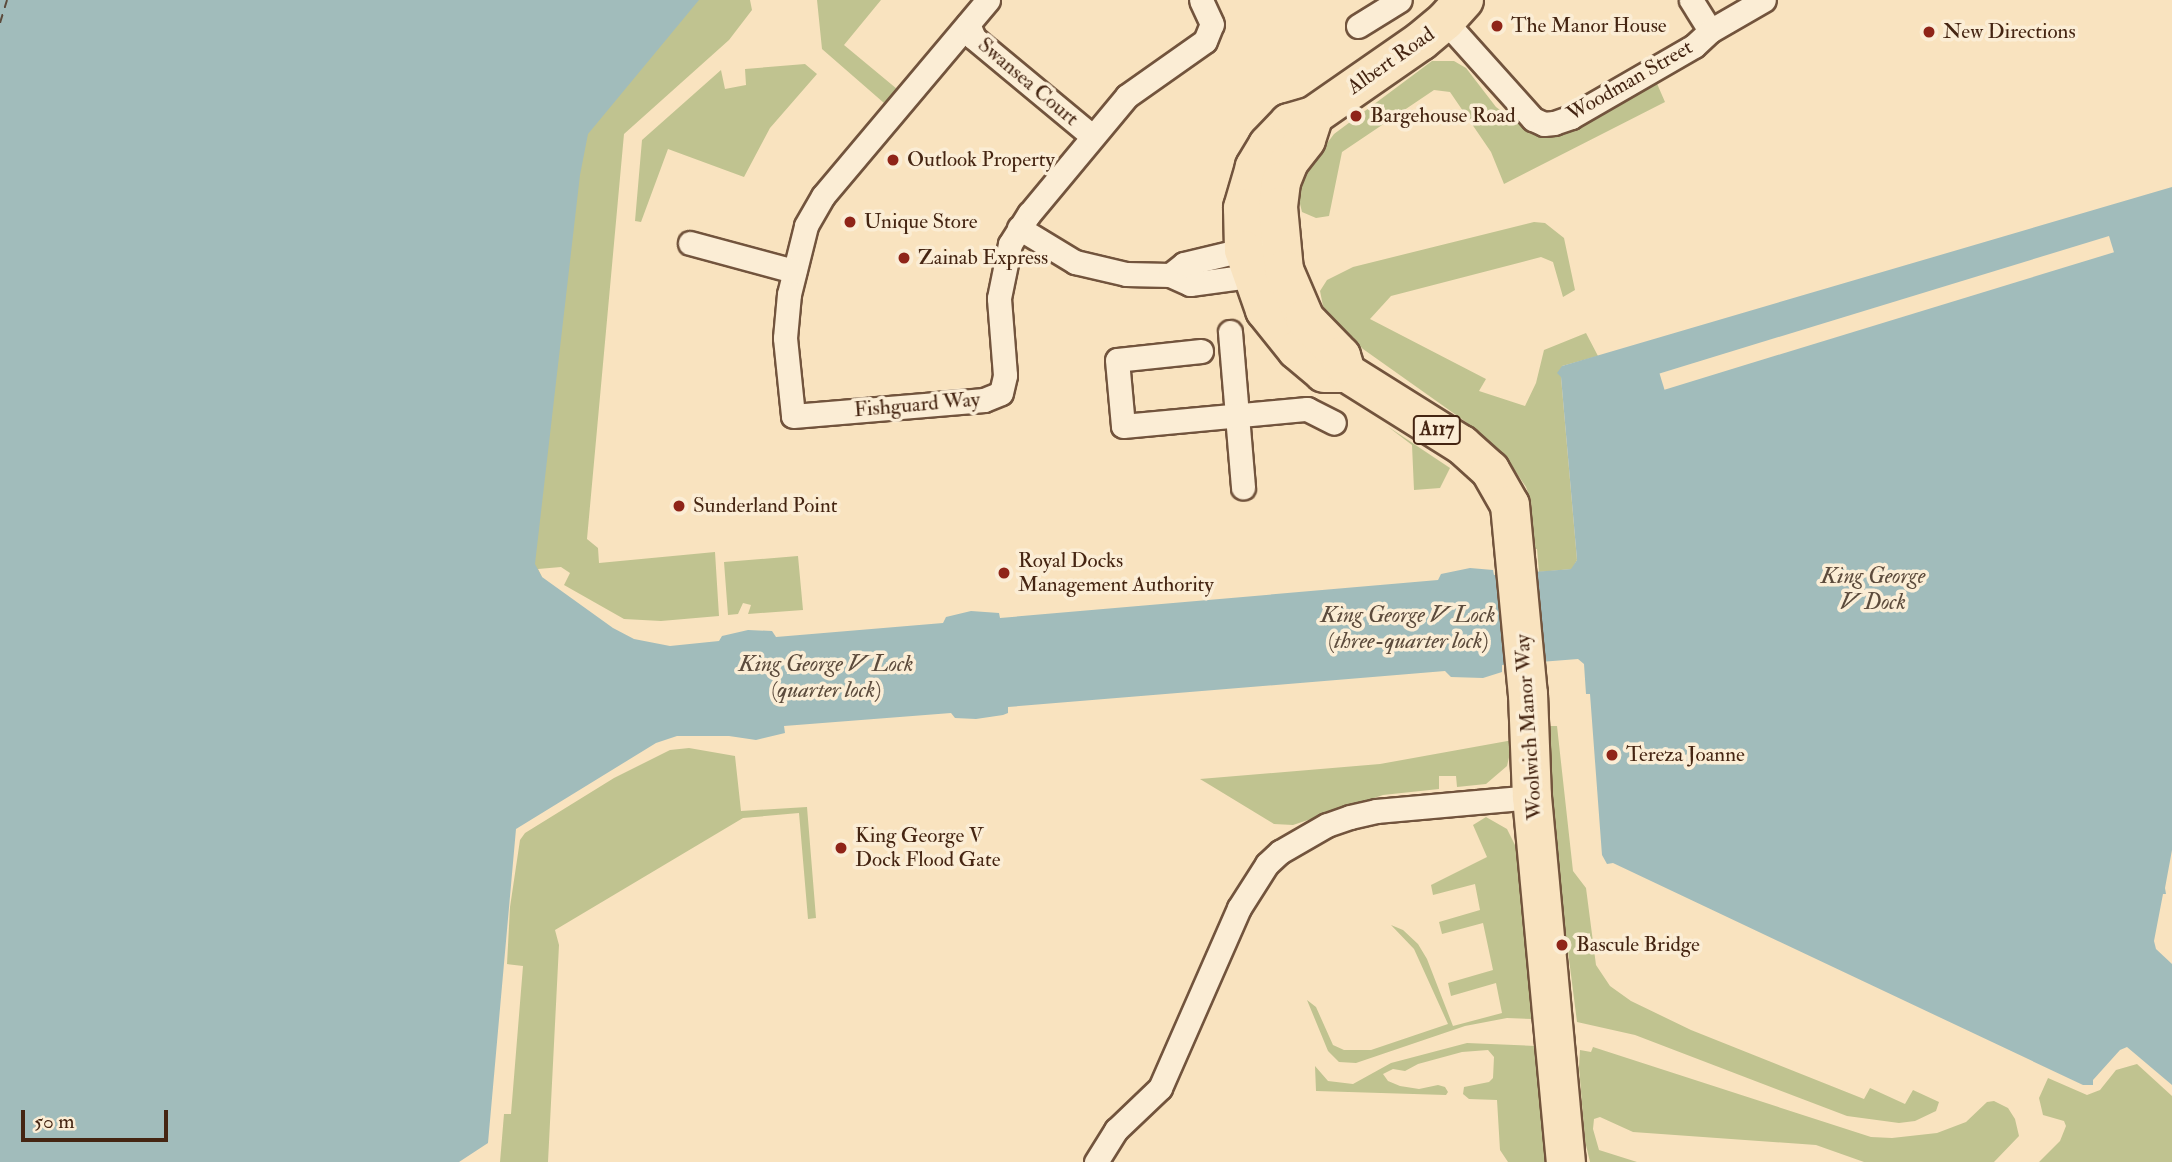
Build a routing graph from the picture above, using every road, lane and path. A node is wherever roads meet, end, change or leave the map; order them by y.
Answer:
1 (988, 0) edge
2 (1201, 0) edge
3 (1399, 0) edge
4 (1691, 0) edge
5 (1764, 0) edge
6 (1449, 9) edge
7 (968, 24) junction
8 (1358, 26) dead end
9 (1710, 31) junction
10 (1313, 116) joint
11 (1092, 136) junction
12 (1019, 228) junction
13 (690, 243) dead end
14 (1265, 260) junction
15 (794, 271) junction
16 (1230, 332) dead end
17 (1201, 351) dead end
18 (1237, 415) junction
19 (1334, 422) dead end
20 (1243, 487) dead end
21 (1532, 797) junction
22 (1096, 1162) edge
23 (1566, 1162) edge

1 - 7 street, Fishguard Way
2 - 11 street, Fishguard Way
3 - 8 street
4 - 9 street
5 - 9 street, Woodman Street
6 - 9 street, Woodman Street
6 - 10 highway, Albert Road / A117
7 - 11 street, Swansea Court
7 - 15 street, Fishguard Way
10 - 14 highway, Woolwich Manor Way / A117
11 - 12 street, Fishguard Way
12 - 14 street
12 - 15 street, Fishguard Way
13 - 15 street
14 - 21 highway, Woolwich Manor Way / A117
16 - 18 street
17 - 18 street
18 - 19 street
18 - 20 street
21 - 22 street
21 - 23 highway, Woolwich Manor Way / A117

